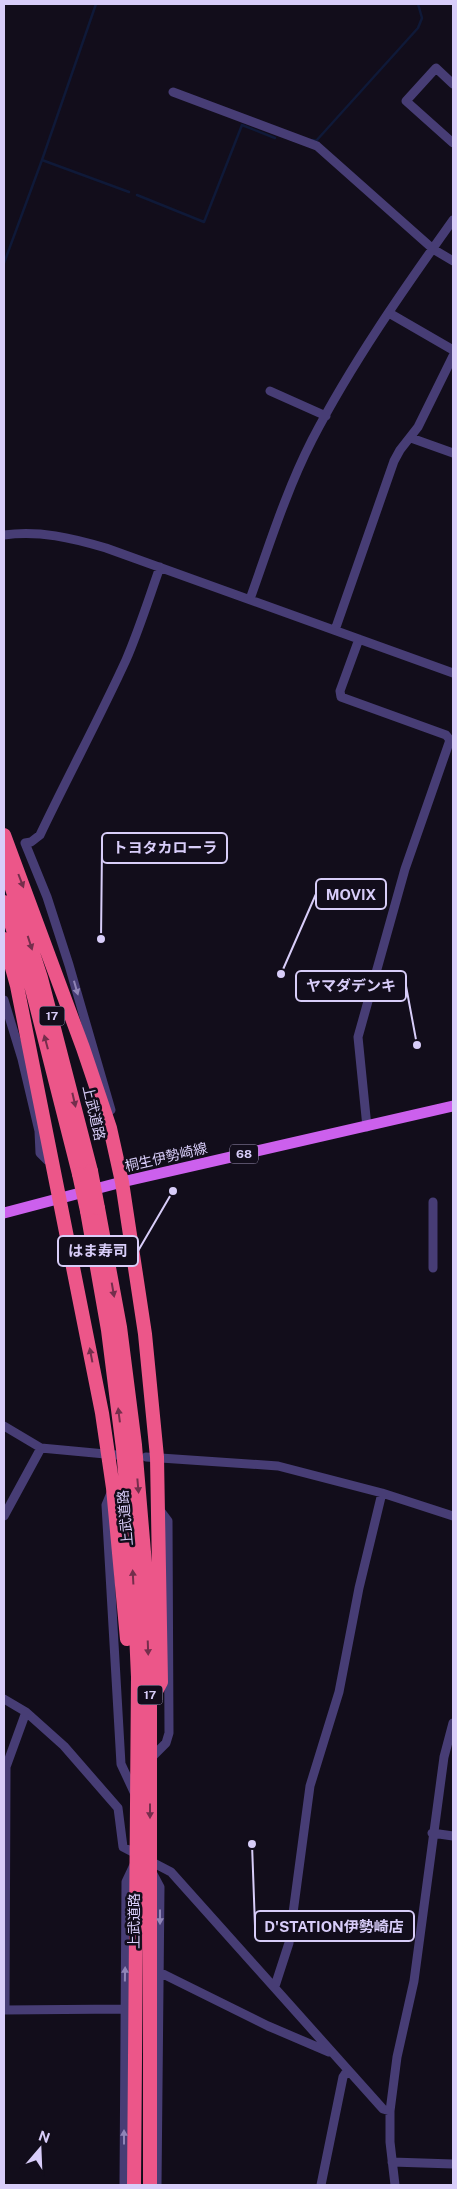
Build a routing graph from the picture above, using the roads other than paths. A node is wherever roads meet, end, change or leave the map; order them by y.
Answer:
1 (453, 84) edge
2 (173, 92) dead end
3 (452, 138) edge
4 (453, 220) edge
5 (433, 249) junction
6 (453, 261) edge
7 (389, 313) junction
8 (453, 350) edge
9 (453, 356) edge
10 (270, 391) dead end
11 (326, 416) junction
12 (411, 438) junction
13 (453, 454) edge
14 (4, 535) edge
15 (160, 567) junction
16 (250, 599) junction
17 (335, 630) junction
18 (359, 639) junction
19 (453, 673) edge
20 (4, 835) edge
21 (4, 864) edge
22 (4, 902) edge
23 (4, 939) edge
24 (4, 1000) edge
25 (453, 1106) edge
26 (367, 1127) junction
27 (110, 1128) junction
28 (53, 1162) junction
29 (85, 1173) junction
30 (122, 1182) junction
31 (58, 1198) junction
32 (433, 1202) dead end
33 (92, 1209) junction
34 (4, 1213) edge
35 (434, 1268) dead end
36 (4, 1426) edge
37 (40, 1448) junction
38 (112, 1454) junction
39 (151, 1457) junction
40 (113, 1488) junction
41 (382, 1493) junction
42 (158, 1506) junction
43 (4, 1516) edge
44 (453, 1516) edge
45 (4, 1699) edge
46 (150, 1702) junction
47 (26, 1712) junction
48 (453, 1722) edge
49 (137, 1734) junction
50 (150, 1759) junction
51 (136, 1796) junction
52 (432, 1833) junction
53 (453, 1836) edge
54 (135, 1859) junction
55 (150, 1866) junction
56 (159, 1972) junction
57 (136, 1983) junction
58 (275, 1986) junction
59 (125, 1997) junction
60 (125, 2009) junction
61 (4, 2010) edge
62 (331, 2053) junction
63 (347, 2071) junction
64 (390, 2111) junction
65 (392, 2162) junction
66 (453, 2164) edge
67 (124, 2185) edge
68 (134, 2185) edge
69 (150, 2185) edge
70 (157, 2185) edge
71 (321, 2185) edge
72 (395, 2185) edge

1 - 3 street
2 - 5 street
4 - 5 street
5 - 6 street
5 - 7 street
7 - 8 street
7 - 11 street
9 - 12 street
10 - 11 street
11 - 16 street
12 - 13 street
12 - 17 street
14 - 15 street
15 - 16 street
15 -> 27 street
16 - 17 street
17 - 18 street
18 - 19 street
18 - 26 street
20 -> 27 highway
21 -> 29 highway, 上武道路 / 17
29 -> 22 highway, 上武道路 / 17
23 - 28 highway
24 - 28 street
25 - 26 main road, 桐生伊勢崎線 / 68
26 - 30 main road, 桐生伊勢崎線 / 68
27 - 30 highway
28 - 31 highway
29 - 33 highway, 上武道路 / 17, bridge
30 - 31 main road, 桐生伊勢崎線 / 68
30 - 39 highway
31 - 34 main road, 桐生伊勢崎線 / 68
38 -> 31 highway
32 - 35 street
33 -> 46 highway, 上武道路 / 17
49 -> 33 highway, 上武道路 / 17
36 - 37 street
37 - 38 street
37 - 43 street
38 - 40 highway
39 - 41 street
39 - 42 highway
40 - 49 highway
40 - 51 street
41 - 44 street
41 - 58 street
42 - 46 highway
42 - 50 street
45 - 47 street
46 - 50 highway, 上武道路 / 17
47 - 54 street
47 - 61 street
48 - 52 street
49 - 51 highway, 上武道路 / 17
50 -> 55 highway, 上武道路 / 17
51 - 54 highway, 上武道路 / 17
52 - 53 street
52 - 64 street
54 - 55 street
54 - 57 highway, 上武道路 / 17
59 -> 54 street
55 -> 56 street
55 - 58 street
55 - 69 highway, 上武道路 / 17
56 - 62 street
56 - 70 street
57 - 59 street
57 - 68 highway, 上武道路 / 17
58 - 62 street
59 - 60 street
60 - 61 street
67 -> 60 street
62 - 63 street
63 - 64 street
63 - 71 street
64 - 65 street
65 - 66 street
65 - 72 street

